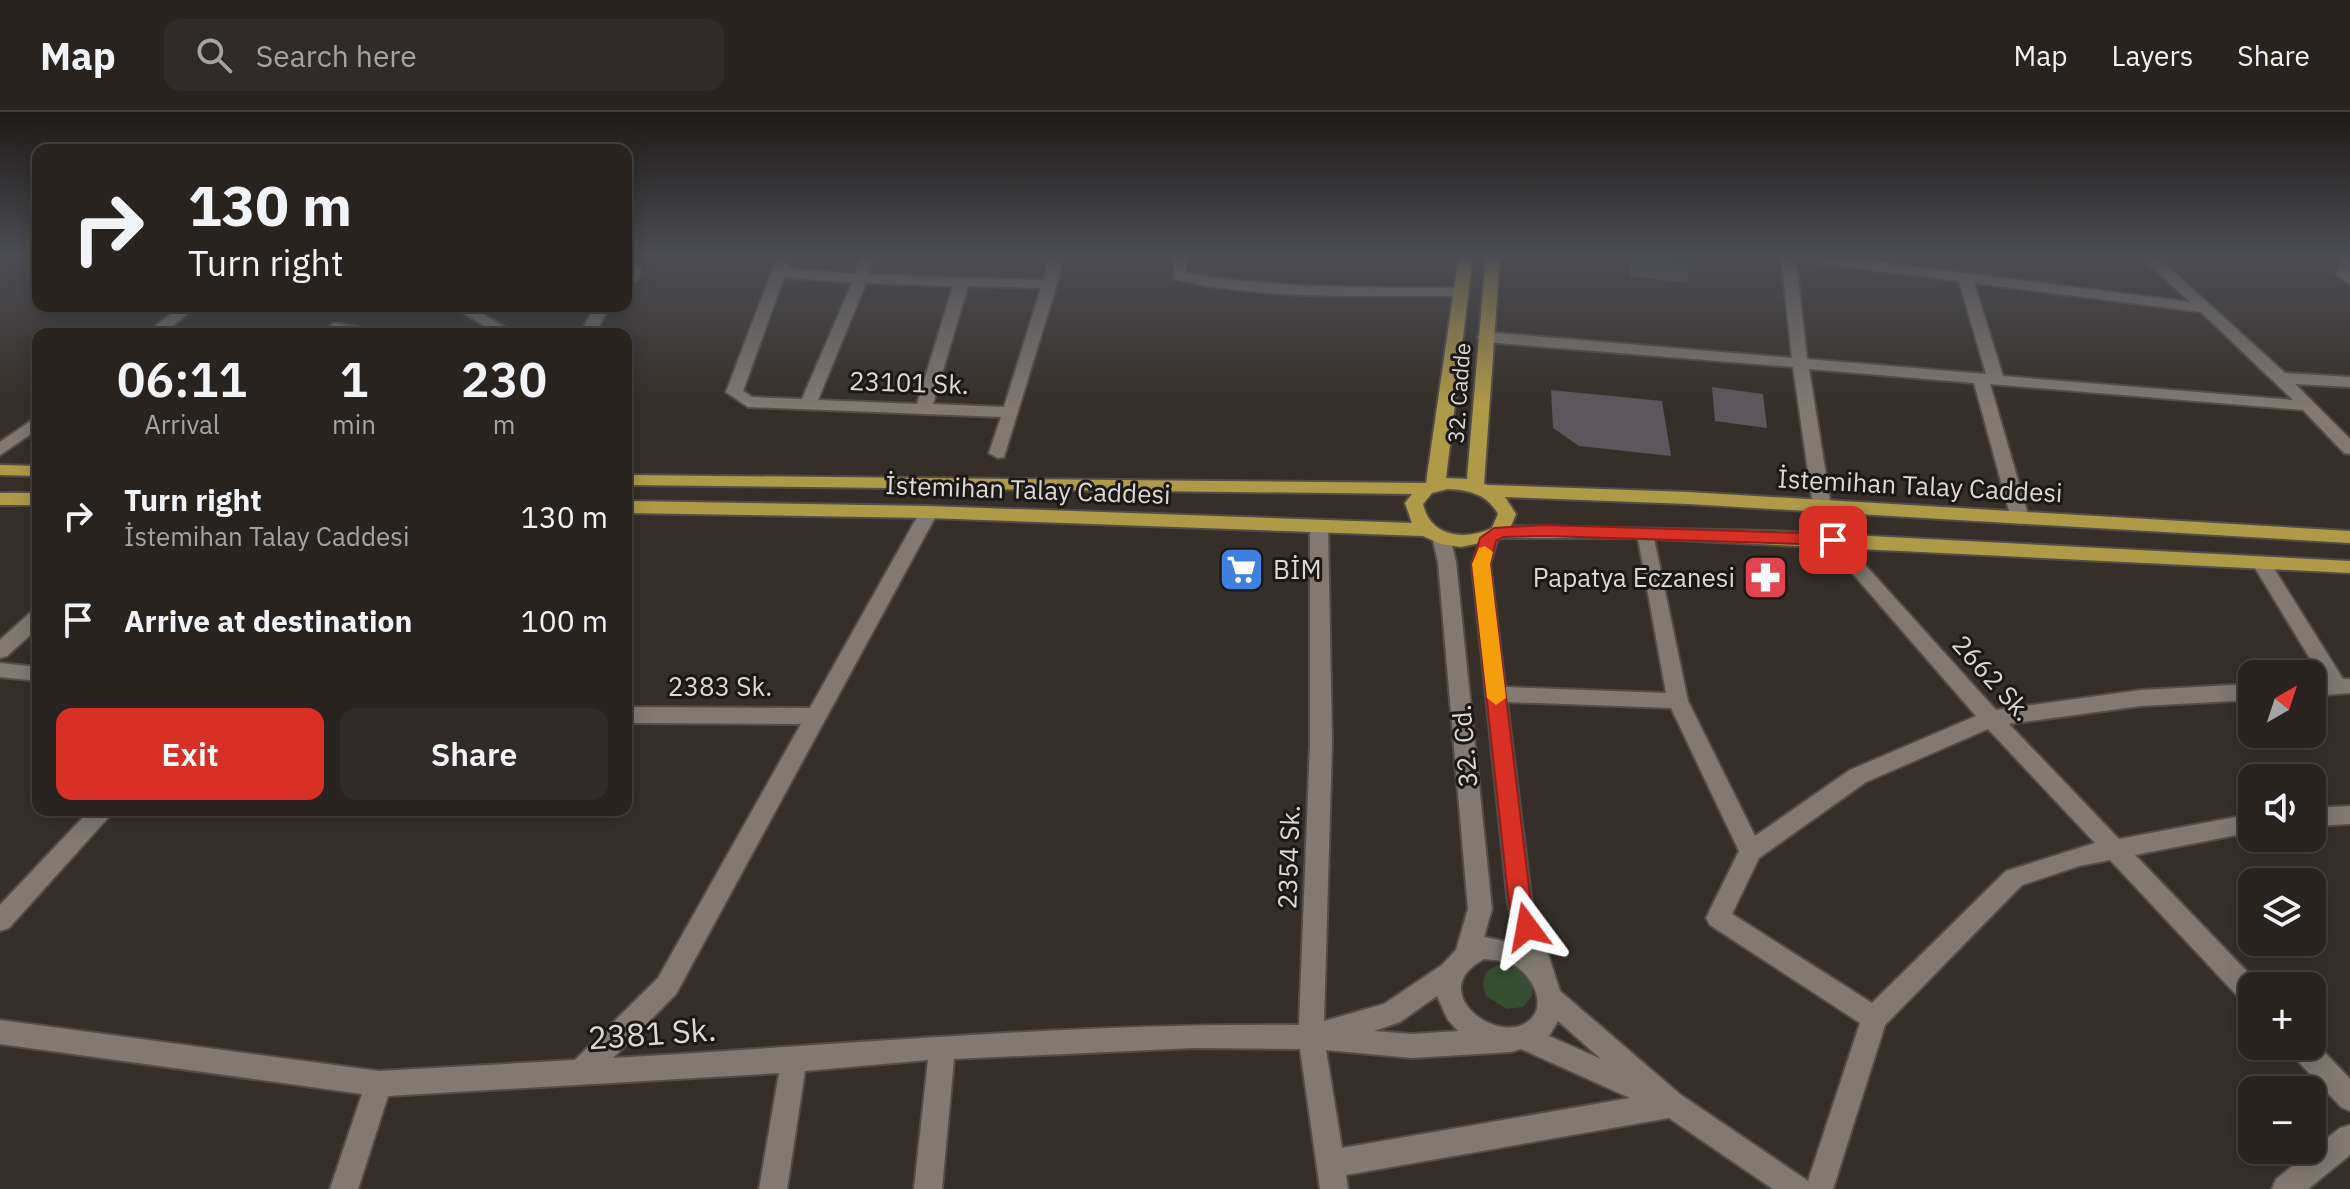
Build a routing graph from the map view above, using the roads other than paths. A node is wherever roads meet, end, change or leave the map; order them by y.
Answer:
1 (768, 305) edge
2 (850, 305) edge
3 (955, 305) edge
4 (1043, 305) edge
5 (1459, 305) edge
6 (1488, 305) edge
7 (1794, 305) edge
8 (1972, 305) edge
9 (2180, 305) edge
10 (2199, 305) edge
11 (2202, 308) junction
12 (182, 312) edge
13 (469, 312) edge
14 (161, 328) edge
15 (498, 328) edge
16 (1485, 337) junction
17 (1800, 364) junction
18 (2281, 378) junction
19 (1989, 379) junction
20 (2350, 382) edge
21 (808, 404) junction
22 (2310, 406) junction
23 (923, 410) junction
24 (1009, 412) junction
25 (32, 426) edge
26 (2350, 449) edge
27 (0, 450) edge
28 (998, 453) dead end
29 (0, 470) edge
30 (32, 471) edge
31 (632, 480) edge
32 (1431, 487) junction
33 (1481, 489) junction
34 (0, 499) edge
35 (32, 499) edge
36 (1822, 506) junction
37 (632, 507) edge
38 (929, 512) junction
39 (2020, 518) junction
40 (1319, 526) junction
41 (1646, 533) junction
42 (1435, 534) junction
43 (1494, 535) junction
44 (2350, 537) edge
45 (1833, 540) junction
46 (2261, 563) junction
47 (2350, 567) edge
48 (32, 622) edge
49 (0, 651) edge
50 (0, 670) edge
51 (32, 673) edge
52 (2344, 686) edge
53 (2238, 693) edge
54 (1496, 694) junction
55 (1678, 701) junction
56 (632, 715) edge
57 (814, 716) junction
58 (1991, 719) junction
59 (2350, 815) edge
60 (98, 816) edge
61 (2326, 816) edge
62 (2238, 826) edge
63 (2114, 849) junction
64 (1751, 851) junction
65 (0, 921) edge
66 (1467, 953) junction
67 (1449, 974) junction
68 (2238, 979) edge
69 (1545, 986) junction
70 (1874, 1018) junction
71 (1311, 1037) junction
72 (4, 1038) edge
73 (1516, 1039) junction
74 (942, 1047) junction
75 (794, 1060) junction
76 (2314, 1060) edge
77 (580, 1073) junction
78 (379, 1084) junction
79 (2350, 1098) edge
80 (1672, 1104) junction
81 (2350, 1138) edge
82 (1331, 1176) edge
83 (344, 1189) edge
84 (773, 1189) edge
85 (928, 1189) edge
86 (1797, 1189) edge
87 (1819, 1189) edge
88 (2286, 1189) edge

1 - 21 street, 23101 Sk.
2 - 21 street
3 - 23 street
4 - 24 street
5 - 32 main road, 32. Cadde
6 - 16 main road, 32. Cadde
7 - 17 street
8 - 19 street
9 - 11 street
10 - 11 street
11 - 18 street
12 - 14 street
13 - 15 street
16 - 17 street
16 - 33 main road, 32. Cadde
17 - 19 street
17 - 36 street
18 - 20 street
18 - 22 street
19 - 22 street
19 - 39 street
21 - 23 street, 23101 Sk.
22 - 26 street
23 - 24 street, 23101 Sk.
24 - 28 street
25 - 27 street
29 - 30 main road
31 - 32 main road, İstemihan Talay Caddesi
32 - 33 main road
32 - 42 main road
33 - 36 main road, İstemihan Talay Caddesi
33 - 43 main road
34 - 35 main road
36 - 39 main road, İstemihan Talay Caddesi
37 - 38 main road, İstemihan Talay Caddesi
38 - 40 main road, İstemihan Talay Caddesi
38 - 57 street
39 - 44 main road, İstemihan Talay Caddesi
40 - 42 main road, İstemihan Talay Caddesi
40 - 71 street, 2354 Sk.
41 - 43 main road
41 - 45 main road
41 - 55 street
42 - 43 main road
42 - 66 street, 32. Cd.
43 - 54 street, 32. Cd.
45 - 46 main road
45 - 58 street, 2662 Sk.
46 - 47 main road
46 - 52 street
48 - 49 street
50 - 51 street
53 - 58 street
54 - 55 street
54 - 69 street, 32. Cd.
55 - 64 street
56 - 57 street, 2383 Sk.
57 - 77 street
58 - 63 street, 2662 Sk.
58 - 64 street
59 - 61 street
60 - 65 street
62 - 63 street
63 - 68 street, 2662 Sk.
63 - 70 street
64 - 70 street
66 - 67 street
66 - 69 street
67 - 71 street
67 - 73 street
69 - 73 street
69 - 80 street
70 - 87 street
71 - 73 street
71 - 74 street, 2381 Sk.
71 - 82 street, 2354 Sk.
72 - 78 street, 2381 Sk.
73 - 80 street
74 - 75 street, 2381 Sk.
74 - 85 street
75 - 77 street, 2381 Sk.
75 - 84 street
76 - 79 street
77 - 78 street, 2381 Sk.
78 - 83 street
80 - 82 street
80 - 86 street
81 - 88 street

